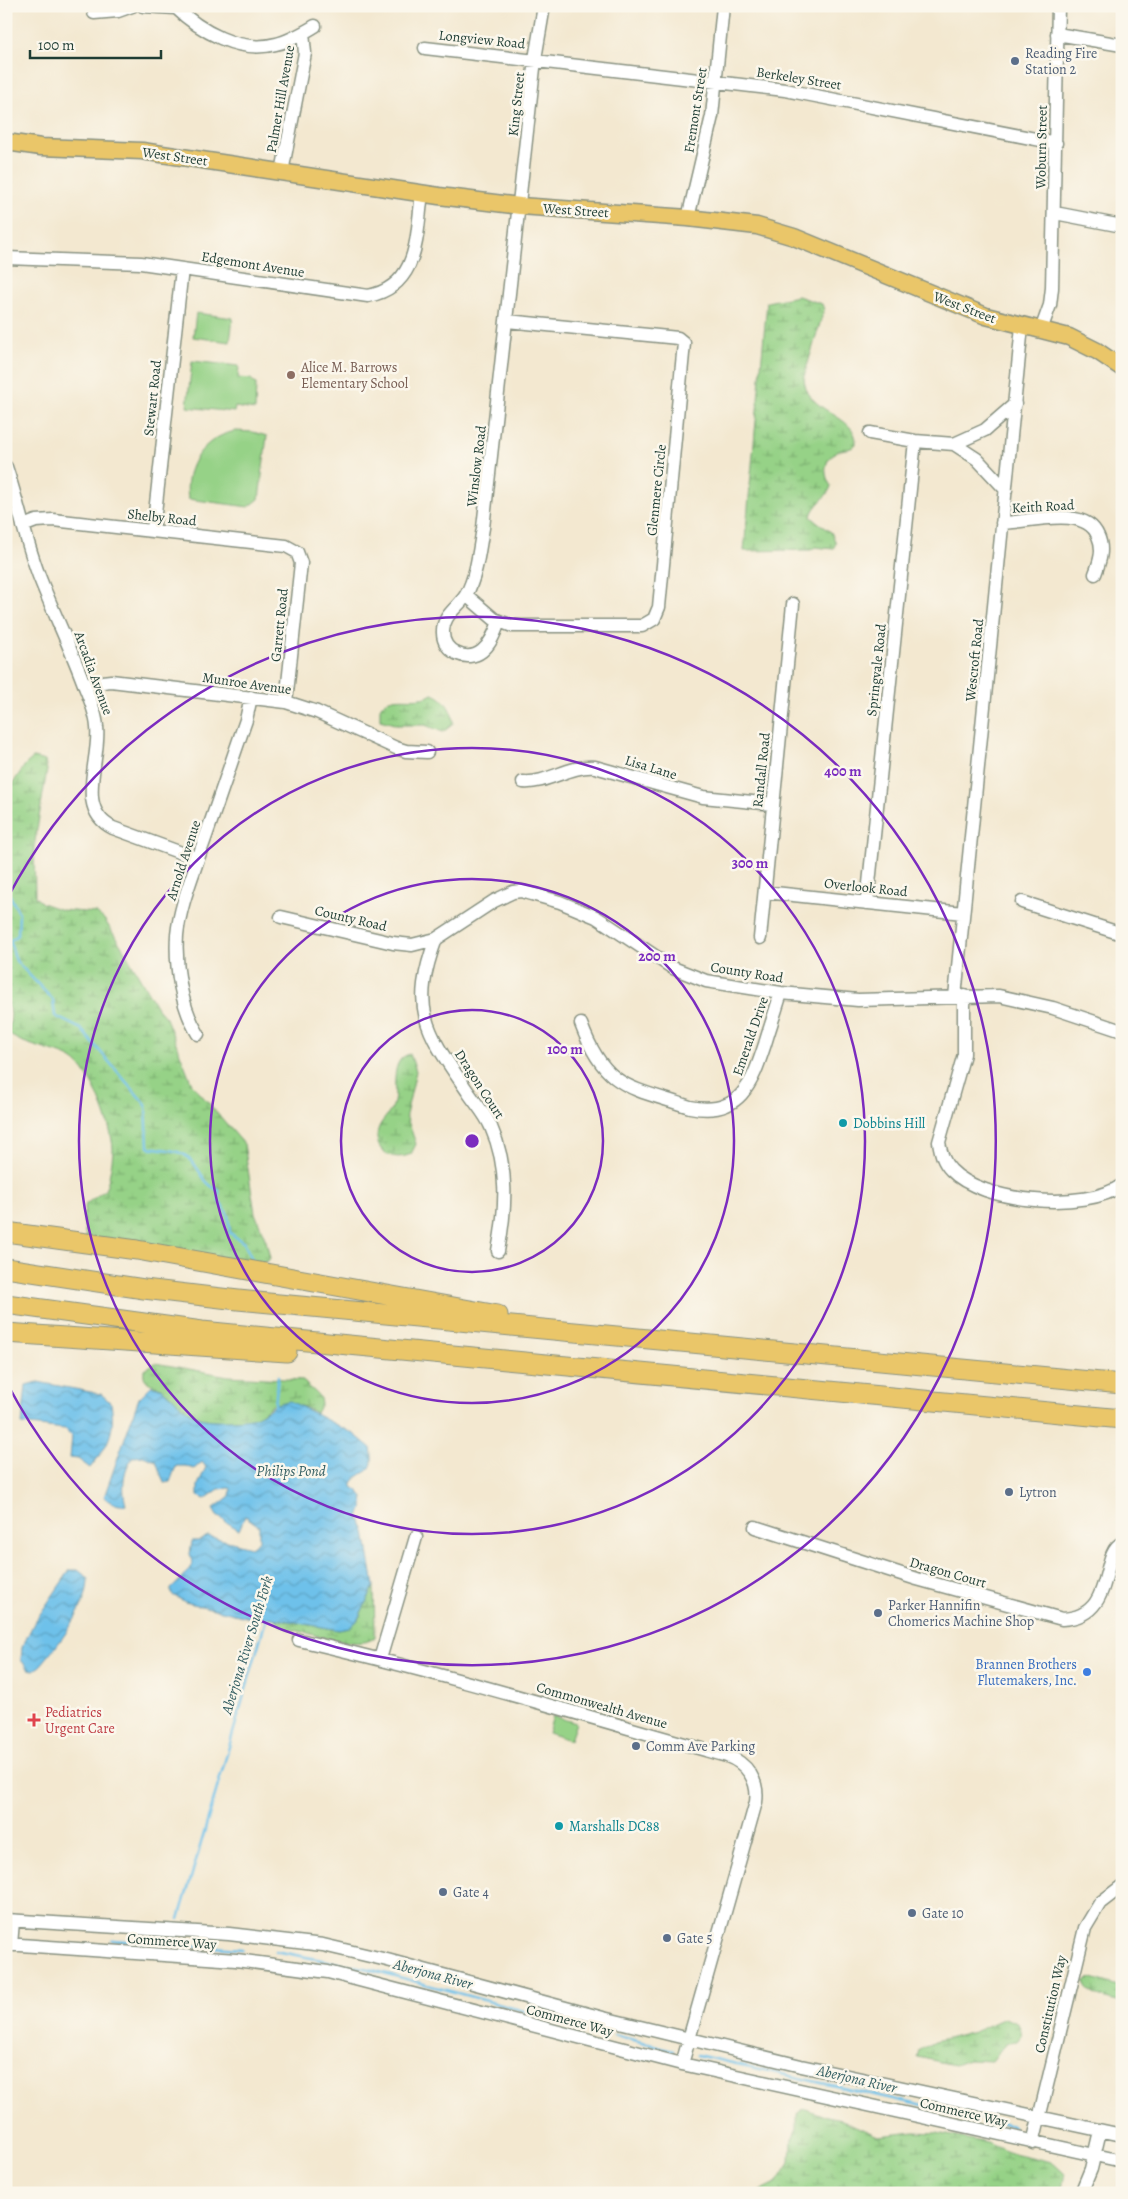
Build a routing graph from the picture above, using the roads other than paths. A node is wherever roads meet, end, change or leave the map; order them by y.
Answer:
1 (132, 6) edge
2 (143, 6) edge
3 (544, 6) edge
4 (723, 6) edge
5 (1058, 6) edge
6 (175, 7) edge
7 (94, 14) dead end
8 (315, 26) dead end
9 (302, 33) junction
10 (1058, 34) junction
11 (1122, 45) edge
12 (425, 48) dead end
13 (535, 59) junction
14 (716, 81) junction
15 (6, 142) edge
16 (1056, 143) junction
17 (282, 172) junction
18 (422, 194) junction
19 (520, 206) junction
20 (1055, 213) junction
21 (688, 218) junction
22 (1122, 226) edge
23 (6, 258) edge
24 (182, 269) junction
25 (507, 320) junction
26 (1022, 326) junction
27 (1049, 332) junction
28 (1122, 368) edge
29 (1015, 404) junction
30 (870, 433) dead end
31 (915, 441) junction
32 (954, 444) junction
33 (6, 468) edge
34 (1006, 490) junction
35 (1002, 523) junction
36 (23, 526) junction
37 (153, 531) junction
38 (297, 552) joint
39 (1095, 574) dead end
40 (466, 595) junction
41 (793, 604) dead end
42 (499, 622) junction
43 (84, 684) junction
44 (251, 698) junction
45 (286, 702) junction
46 (427, 752) dead end
47 (522, 782) dead end
48 (772, 804) junction
49 (198, 859) junction
50 (765, 892) junction
51 (1022, 902) dead end
52 (867, 903) junction
53 (963, 913) junction
54 (280, 917) dead end
55 (1122, 934) edge
56 (760, 938) dead end
57 (436, 939) junction
58 (781, 993) junction
59 (959, 997) junction
60 (581, 1024) dead end
61 (1122, 1030) edge
62 (198, 1034) dead end
63 (1122, 1186) edge
64 (6, 1232) edge
65 (498, 1251) dead end
66 (6, 1268) edge
67 (6, 1304) edge
68 (555, 1330) junction
69 (6, 1333) edge
70 (368, 1347) junction
71 (1122, 1384) edge
72 (1122, 1419) edge
73 (756, 1527) dead end
74 (416, 1536) dead end
75 (1122, 1543) edge
76 (299, 1640) dead end
77 (380, 1658) junction
78 (1122, 1886) edge
79 (9, 1921) edge
80 (9, 1945) edge
81 (688, 2038) junction
82 (682, 2064) junction
83 (1039, 2118) junction
84 (1100, 2131) junction
85 (1122, 2135) edge
86 (1033, 2143) junction
87 (1095, 2156) junction
88 (1122, 2161) edge
89 (1081, 2193) edge

1 - 7 street
2 - 6 street
3 - 13 street, King Street
4 - 14 street, Fremont Street
5 - 10 street, Woburn Street
6 - 9 street
8 - 9 street
9 - 17 street, Palmer Hill Avenue
10 - 11 street
10 - 16 street, Woburn Street
12 - 13 street, Longview Road
13 - 14 street, Berkeley Street
13 - 19 street, King Street
14 - 16 street, Berkeley Street
14 - 21 street, Fremont Street
15 - 17 main road, West Street
16 - 20 street, Woburn Street
17 - 18 main road, West Street
18 - 19 main road, West Street
18 - 24 street, Edgemont Avenue
19 - 21 main road, West Street
19 - 25 street, Winslow Road
20 - 22 street
20 - 27 street, Woburn Street
21 - 26 main road, West Street
23 - 24 street, Edgemont Avenue
24 - 37 street, Stewart Road
25 - 40 street, Winslow Road
25 - 42 street, Glenmere Circle
26 - 27 main road, West Street
26 - 29 street, Wescroft Road
27 - 28 main road, West Street
29 - 32 street
29 - 34 street, Wescroft Road
30 - 31 street
31 - 32 street
31 - 52 street, Springvale Road
32 - 34 street
33 - 36 street, Arcadia Avenue
34 - 35 street, Wescroft Road
35 - 39 street, Keith Road
35 - 53 street, Wescroft Road
36 - 37 street, Shelby Road
36 - 43 street, Arcadia Avenue
37 - 38 street, Shelby Road
38 - 45 street, Garrett Road
40 - 42 street
40 - 42 street, Winslow Road
41 - 48 street, Randall Road
43 - 44 street, Munroe Avenue
43 - 49 street, Arcadia Avenue
44 - 45 street, Munroe Avenue
44 - 49 street, Arnold Avenue
45 - 46 street, Munroe Avenue
47 - 48 street, Lisa Lane
48 - 50 street, Randall Road
49 - 62 street, Arnold Avenue
50 - 52 street, Overlook Road
50 - 56 street, Randall Road
51 - 55 street
52 - 53 street, Overlook Road
53 - 59 street, Wescroft Road
54 - 57 street, County Road
57 - 58 street, County Road
57 - 65 street, Dragon Court
58 - 59 street, County Road
58 - 60 street, Emerald Drive
59 - 61 street, County Road
59 - 63 street, Wescroft Road
64 - 68 highway
66 - 68 highway
67 - 70 highway
68 - 71 highway
69 - 70 highway
70 - 72 highway
73 - 75 street, Dragon Court
74 - 77 street
76 - 77 street, Commonwealth Avenue
77 - 81 street, Commonwealth Avenue
78 - 83 street, Constitution Way
79 - 80 street
79 - 81 street, Commerce Way
80 - 82 street, Commerce Way
81 - 82 street, Commonwealth Avenue
81 - 83 street, Commerce Way
82 - 86 street, Commerce Way
83 - 84 street, Commerce Way
83 - 86 street, Constitution Way
84 - 85 street, Commerce Way
84 - 87 street
86 - 87 street, Commerce Way
87 - 88 street, Commerce Way
87 - 89 street

